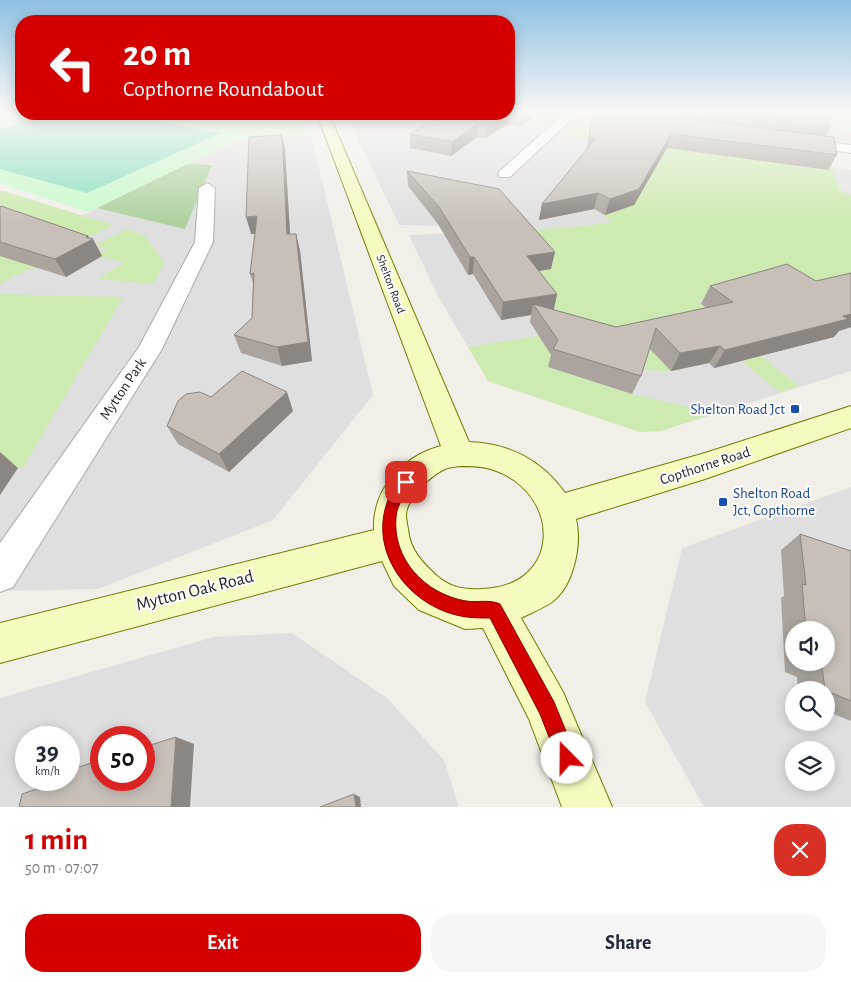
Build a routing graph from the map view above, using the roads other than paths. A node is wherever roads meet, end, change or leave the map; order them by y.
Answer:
1 (337, 149) edge
2 (532, 149) edge
3 (505, 174) dead end
4 (207, 188) dead end
5 (851, 417) edge
6 (460, 454) junction
7 (556, 510) junction
8 (390, 542) junction
9 (0, 574) edge
10 (495, 610) junction
11 (0, 642) edge
12 (587, 807) edge

1 - 6 main road, Shelton Road
2 - 3 street
4 - 9 street, Mytton Park
5 - 7 main road, Copthorne Road
6 - 7 main road
6 - 8 main road
7 - 10 main road
8 - 10 main road
8 - 11 main road, Mytton Oak Road
10 - 12 main road

